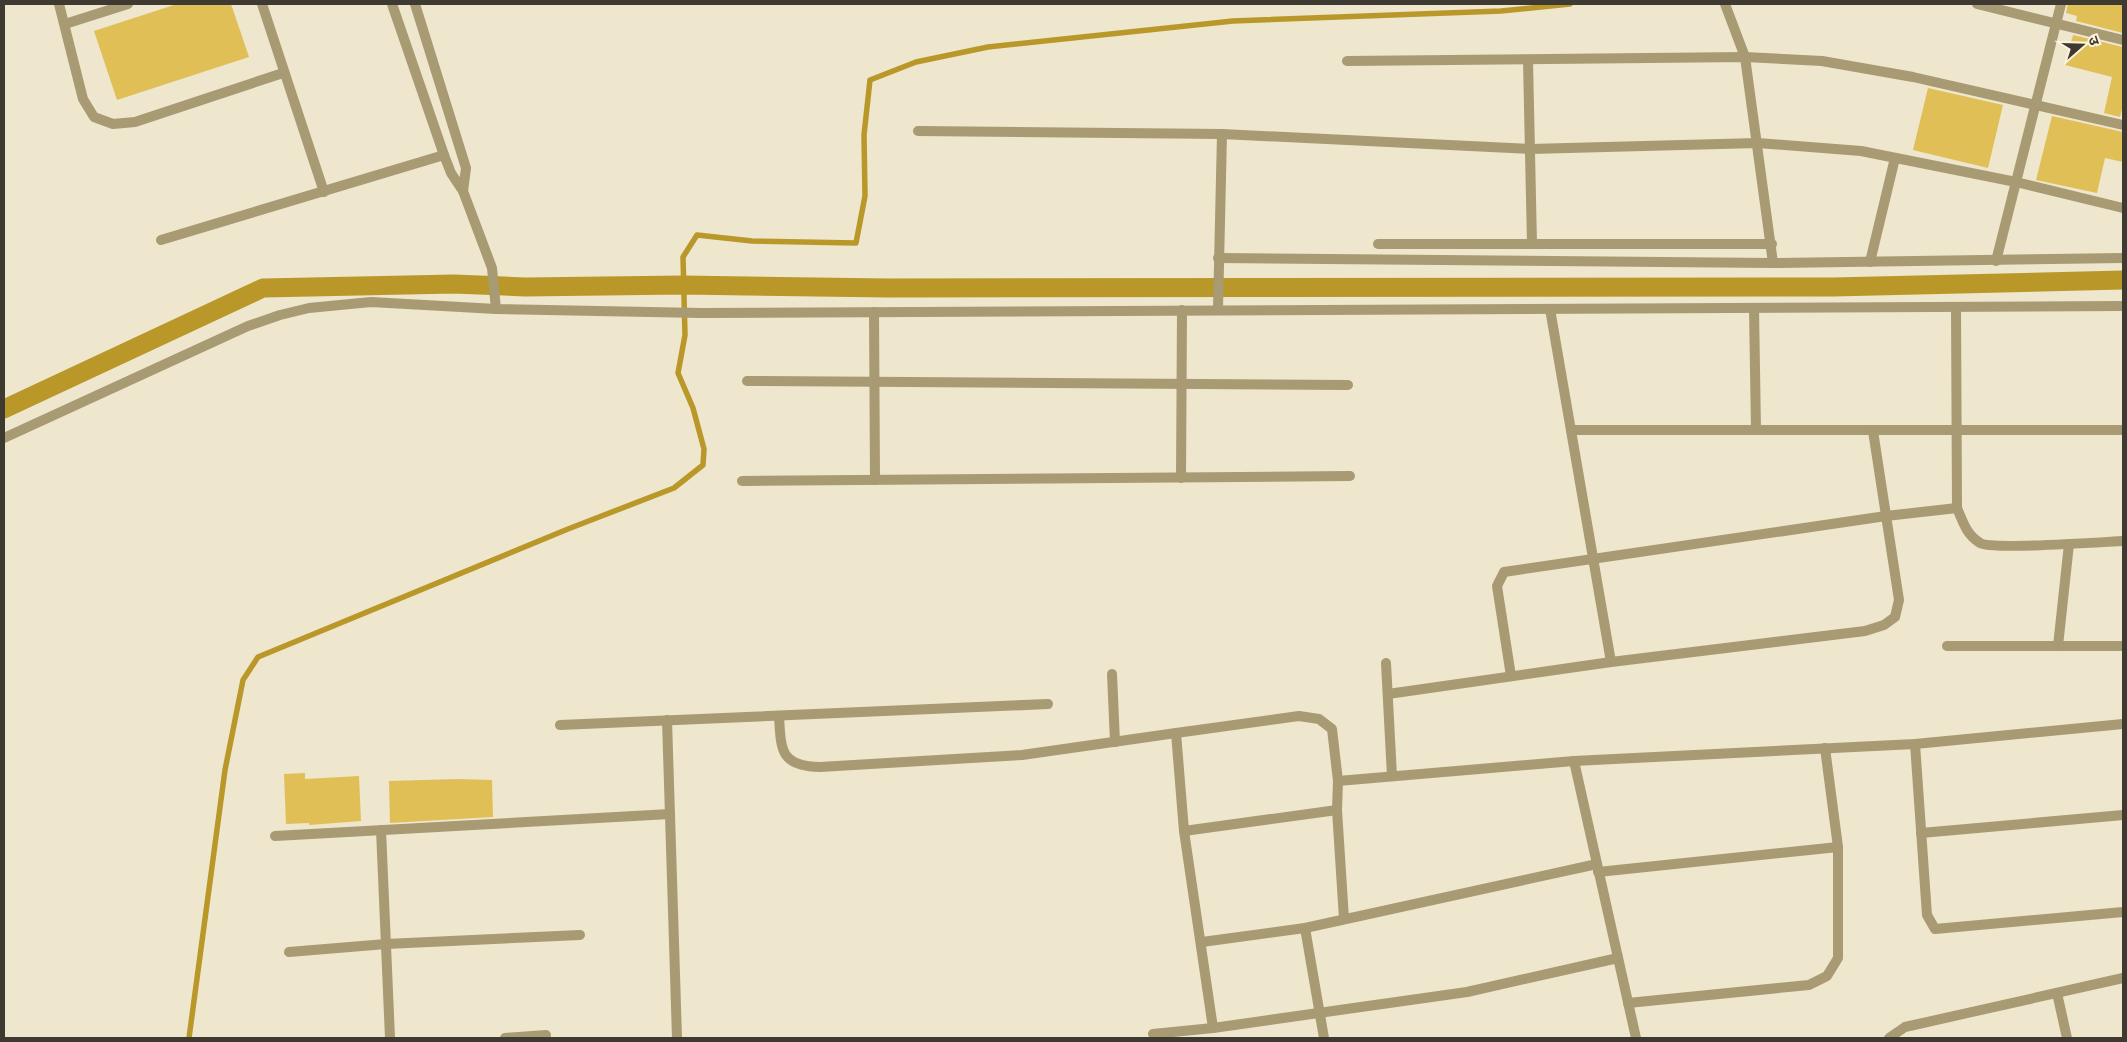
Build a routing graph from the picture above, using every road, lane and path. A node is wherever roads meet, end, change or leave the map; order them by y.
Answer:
1 (59, 4) edge
2 (128, 4) edge
3 (262, 4) edge
4 (392, 4) edge
5 (415, 4) edge
6 (1724, 4) edge
7 (1977, 4) edge
8 (2061, 4) edge
9 (2056, 23) junction
10 (65, 24) junction
11 (2123, 40) edge
12 (1745, 57) junction
13 (1347, 61) dead end
14 (1528, 61) junction
15 (283, 73) junction
16 (2036, 104) junction
17 (2123, 125) edge
18 (918, 131) dead end
19 (1222, 134) junction
20 (1758, 143) junction
21 (1530, 148) junction
22 (444, 155) junction
23 (1895, 158) junction
24 (2016, 182) junction
25 (463, 191) junction
26 (324, 192) junction
27 (2123, 208) edge
28 (161, 240) dead end
29 (1378, 244) dead end
30 (1532, 244) junction
31 (1772, 244) junction
32 (1218, 258) junction
33 (2123, 258) edge
34 (1996, 261) junction
35 (1870, 262) junction
36 (1773, 263) junction
37 (2123, 306) edge
38 (1956, 307) junction
39 (1754, 308) junction
40 (496, 309) junction
41 (1218, 309) junction
42 (1550, 309) junction
43 (1182, 310) junction
44 (874, 312) junction
45 (747, 381) dead end
46 (874, 382) junction
47 (1182, 384) junction
48 (1348, 385) dead end
49 (1571, 430) junction
50 (1756, 430) junction
51 (2123, 430) edge
52 (1873, 431) junction
53 (1957, 431) junction
54 (4, 438) edge
55 (1350, 476) dead end
56 (1182, 478) junction
57 (874, 480) junction
58 (742, 481) dead end
59 (1958, 508) junction
60 (1886, 516) junction
61 (2123, 541) edge
62 (2070, 544) junction
63 (1593, 558) junction
64 (1947, 646) dead end
65 (2058, 646) junction
66 (2123, 646) edge
67 (1611, 662) junction
68 (1386, 663) dead end
69 (1112, 674) dead end
70 (1511, 676) junction
71 (1388, 694) junction
72 (1048, 704) dead end
73 (779, 716) junction
74 (667, 720) junction
75 (2123, 724) edge
76 (560, 725) dead end
77 (1176, 733) junction
78 (1115, 742) junction
79 (1914, 744) junction
80 (1825, 748) junction
81 (1574, 761) junction
82 (1392, 776) junction
83 (1338, 781) junction
84 (1337, 810) junction
85 (670, 814) junction
86 (2123, 815) edge
87 (381, 830) junction
88 (1184, 831) junction
89 (1921, 833) junction
90 (275, 836) dead end
91 (1838, 847) junction
92 (1598, 868) junction
93 (2123, 912) edge
94 (1344, 919) junction
95 (1305, 928) junction
96 (580, 935) dead end
97 (1202, 942) junction
98 (386, 944) junction
99 (289, 952) dead end
100 (1618, 958) junction
101 (2123, 978) edge
102 (2057, 993) junction
103 (1628, 1003) junction
104 (1318, 1013) junction
105 (1213, 1028) junction
106 (1153, 1034) dead end
107 (546, 1035) dead end
108 (390, 1038) edge
109 (506, 1038) edge
110 (677, 1038) edge
111 (1324, 1038) edge
112 (1636, 1038) edge
113 (1889, 1038) edge
114 (2068, 1038) edge

1 - 10 street
2 - 10 street
3 - 15 street
4 - 22 street
5 - 25 street
6 - 12 street
7 - 9 street
8 - 9 street
9 - 11 street
9 - 16 street
10 - 15 street
12 - 14 street
12 - 16 street
12 - 20 street
13 - 14 street
14 - 21 street
15 - 26 street
16 - 17 street
16 - 24 street
18 - 19 street
19 - 21 street
19 - 32 street
20 - 21 street
20 - 23 street
20 - 31 street
21 - 30 street
22 - 25 street
22 - 26 street
23 - 24 street
23 - 35 street
24 - 27 street
24 - 34 street
25 - 40 street
26 - 28 street
29 - 30 street
30 - 31 street
31 - 36 street
32 - 36 street
32 - 41 street
33 - 34 street
34 - 35 street
35 - 36 street
37 - 38 street
38 - 39 street
38 - 53 street
39 - 42 street
39 - 50 street
40 - 44 street
40 - 54 street
41 - 42 street
41 - 43 street
42 - 49 street
43 - 44 street
43 - 47 street
44 - 46 street
45 - 46 street
46 - 47 street
46 - 57 street
47 - 48 street
47 - 56 street
49 - 50 street
49 - 63 street
50 - 52 street
51 - 53 street
52 - 53 street
52 - 60 street
53 - 59 street
55 - 56 street
56 - 57 street
57 - 58 street
59 - 60 street
59 - 62 street
60 - 63 street
60 - 67 street
61 - 62 street
62 - 65 street
63 - 67 street
63 - 70 street
64 - 65 street
65 - 66 street
67 - 70 street
68 - 71 street
69 - 78 street
70 - 71 street
71 - 82 street
72 - 73 street
73 - 74 street
73 - 78 street
74 - 76 street
74 - 85 street
75 - 79 street
77 - 78 street
77 - 83 street
77 - 88 street
79 - 80 street
79 - 89 street
80 - 81 street
80 - 91 street
81 - 82 street
81 - 92 street
82 - 83 street
83 - 84 street
84 - 88 street
84 - 94 street
85 - 87 street
85 - 110 street
86 - 89 street
87 - 90 street
87 - 98 street
88 - 97 street
89 - 93 street
91 - 92 street
91 - 103 street
92 - 94 street
92 - 100 street
94 - 95 street
95 - 97 street
95 - 104 street
96 - 98 street
97 - 105 street
98 - 99 street
98 - 108 street
100 - 103 street
100 - 104 street
101 - 102 street
102 - 113 street
102 - 114 street
103 - 112 street
104 - 105 street
104 - 111 street
105 - 106 street
107 - 109 street

